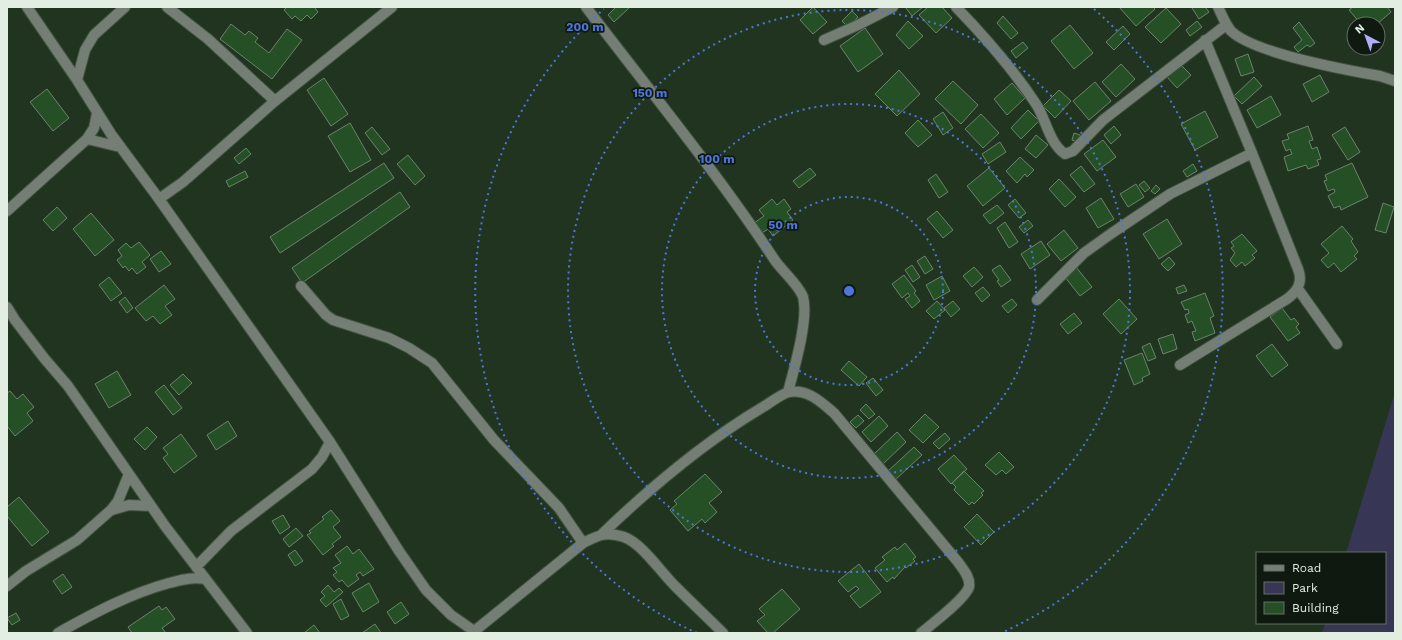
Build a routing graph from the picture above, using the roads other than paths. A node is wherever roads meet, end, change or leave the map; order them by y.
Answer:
1 (27, 7) edge
2 (125, 7) edge
3 (167, 7) edge
4 (392, 7) edge
5 (586, 7) edge
6 (893, 7) edge
7 (956, 7) edge
8 (1218, 7) edge
9 (1226, 25) junction
10 (824, 40) dead end
11 (1205, 40) junction
12 (77, 80) junction
13 (1395, 81) edge
14 (275, 101) junction
15 (97, 113) junction
16 (87, 139) junction
17 (120, 147) junction
18 (1252, 153) junction
19 (159, 199) junction
20 (7, 211) edge
21 (301, 286) dead end
22 (1298, 289) junction
23 (1037, 300) dead end
24 (7, 307) edge
25 (1337, 344) dead end
26 (1180, 365) dead end
27 (788, 392) junction
28 (330, 442) junction
29 (129, 474) junction
30 (151, 506) junction
31 (112, 510) junction
32 (602, 534) junction
33 (583, 543) junction
34 (196, 567) junction
35 (205, 579) junction
36 (7, 586) edge
37 (473, 632) edge
38 (58, 633) edge
39 (247, 633) edge
40 (723, 633) edge
41 (921, 633) edge

1 - 12 street
2 - 12 street
3 - 14 street
4 - 14 street
5 - 27 street
6 - 10 street
7 - 11 street
8 - 9 street
9 - 11 street
9 - 13 street
11 - 18 street
12 - 15 street
14 - 19 street
15 - 16 street
15 - 17 street
16 - 17 street
16 - 20 street
17 - 19 street
18 - 22 street
18 - 23 street
19 - 28 street
21 - 33 street
22 - 25 street
22 - 26 street
24 - 29 street
27 - 32 street
27 - 41 street
28 - 34 street
28 - 37 street
29 - 30 street
29 - 31 street
30 - 31 street
30 - 34 street
31 - 36 street
32 - 33 street
32 - 40 street
33 - 37 street
34 - 35 street
35 - 38 street
35 - 39 street

